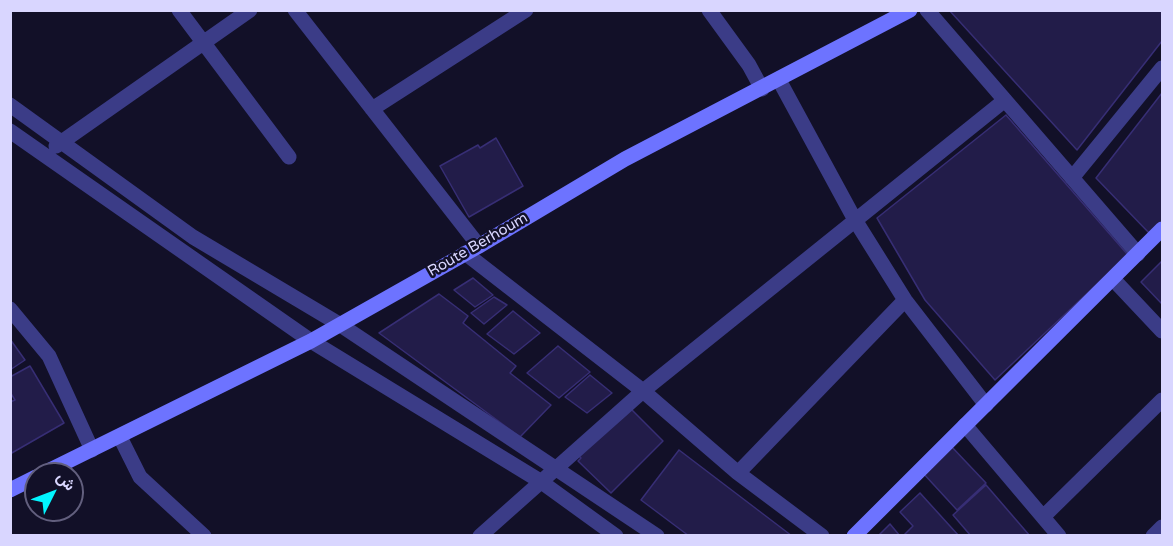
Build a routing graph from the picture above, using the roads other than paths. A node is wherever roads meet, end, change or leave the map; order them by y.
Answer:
1 (179, 10) edge
2 (250, 10) edge
3 (295, 10) edge
4 (526, 10) edge
5 (709, 10) edge
6 (910, 10) edge
7 (927, 10) edge
8 (204, 43) junction
9 (1162, 68) edge
10 (779, 80) junction
11 (762, 89) junction
12 (1005, 100) junction
13 (10, 105) edge
14 (372, 109) junction
15 (10, 131) edge
16 (63, 142) junction
17 (44, 155) junction
18 (289, 157) dead end
19 (1072, 177) junction
20 (855, 220) junction
21 (1162, 230) edge
22 (479, 246) junction
23 (465, 253) junction
24 (1138, 254) junction
25 (1113, 279) junction
26 (905, 300) junction
27 (10, 309) edge
28 (339, 324) junction
29 (1160, 324) edge
30 (311, 341) junction
31 (643, 391) junction
32 (1162, 400) edge
33 (986, 405) junction
34 (965, 425) junction
35 (120, 437) junction
36 (92, 450) junction
37 (67, 462) edge
38 (556, 467) junction
39 (738, 473) junction
40 (540, 481) junction
41 (24, 483) edge
42 (10, 490) edge
43 (1043, 517) junction
44 (1162, 527) edge
45 (204, 536) edge
46 (480, 536) edge
47 (616, 536) edge
48 (657, 536) edge
49 (822, 536) edge
50 (854, 536) edge
51 (1059, 536) edge
52 (1154, 536) edge

1 - 8 street
2 - 8 street
3 - 14 street
4 - 14 street
5 - 11 street
6 - 10 main road, Route Berhoum
7 - 12 street
8 - 16 street
8 - 18 street
9 - 19 street
10 - 11 main road, Route Berhoum
10 - 20 street
11 - 22 main road, Route Berhoum
12 - 19 street
12 - 20 street
13 - 16 street
14 - 22 street
15 - 17 street
16 - 17 street
16 - 28 street
17 - 30 street
19 - 24 street
20 - 26 street
20 - 31 street
21 - 24 main road
22 - 23 main road, Route Berhoum
23 - 28 main road, Route Berhoum
23 - 31 street
24 - 25 main road
25 - 29 street
25 - 33 main road
26 - 33 street
26 - 39 street
27 - 36 street
28 - 30 main road, Route Berhoum
28 - 38 street
30 - 35 main road, Route Berhoum
30 - 40 street
31 - 38 street
31 - 39 street
32 - 43 street
33 - 34 main road
34 - 43 street
34 - 50 main road
35 - 36 main road, Route Berhoum
35 - 45 street
36 - 37 main road, Route Berhoum
38 - 40 street
38 - 48 street
39 - 49 street
40 - 46 street
40 - 47 street
41 - 42 main road
43 - 51 street
44 - 52 street

